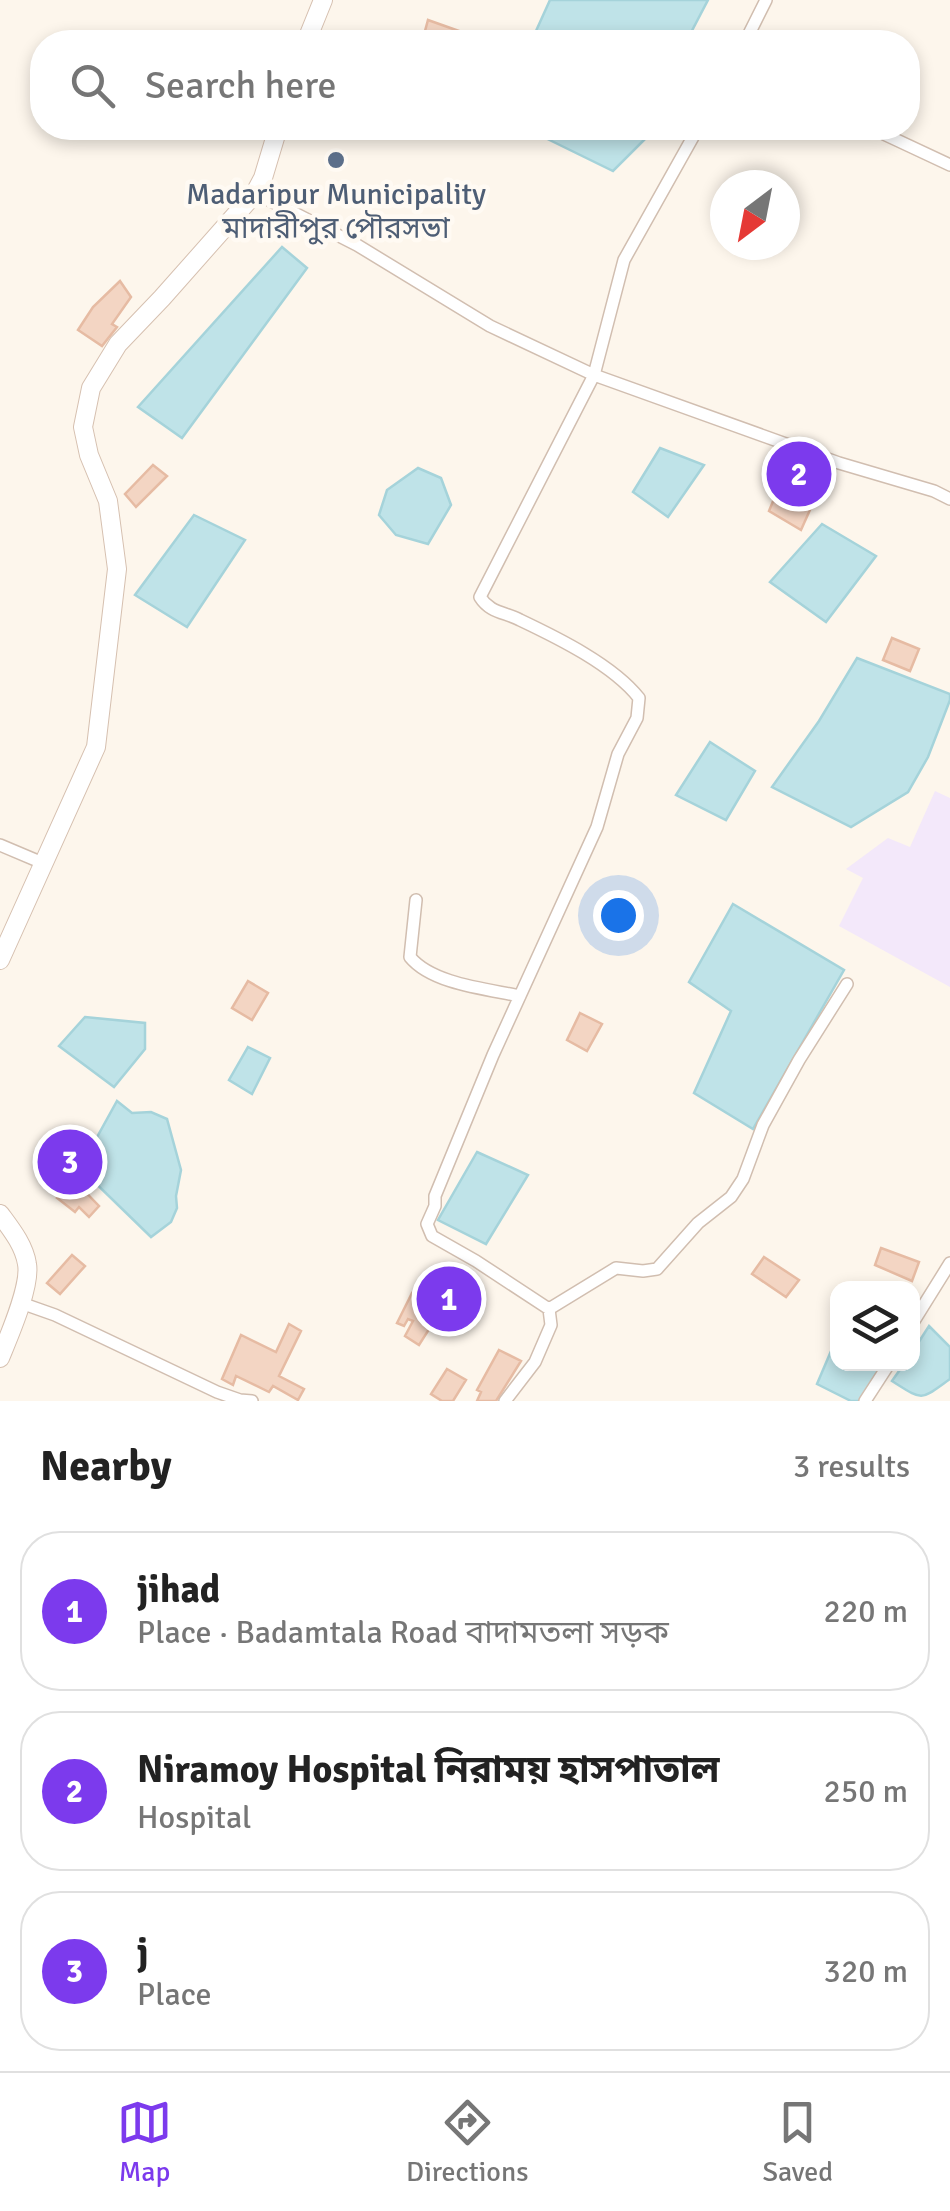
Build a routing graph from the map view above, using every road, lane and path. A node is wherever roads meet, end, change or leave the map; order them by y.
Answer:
1 (322, 0) edge
2 (766, 0) edge
3 (311, 30) edge
4 (751, 30) edge
5 (274, 140) edge
6 (691, 140) edge
7 (897, 140) edge
8 (950, 166) edge
9 (255, 193) junction
10 (594, 375) junction
11 (950, 499) edge
12 (0, 845) edge
13 (45, 864) junction
14 (416, 900) dead end
15 (0, 960) edge
16 (848, 984) dead end
17 (520, 996) junction
18 (0, 1214) edge
19 (950, 1263) edge
20 (20, 1303) junction
21 (549, 1309) junction
22 (920, 1311) edge
23 (0, 1358) edge
24 (884, 1371) edge
25 (252, 1401) edge
26 (505, 1401) edge
27 (865, 1401) edge

1 - 3 street
2 - 4 street
5 - 9 street
6 - 10 street
7 - 8 street
9 - 10 street
9 - 13 street
10 - 11 street
10 - 17 street
12 - 13 street
13 - 15 street
14 - 17 street
16 - 21 street
17 - 21 street
18 - 20 street
19 - 22 street
20 - 23 street
20 - 25 street
21 - 26 street
24 - 27 street

